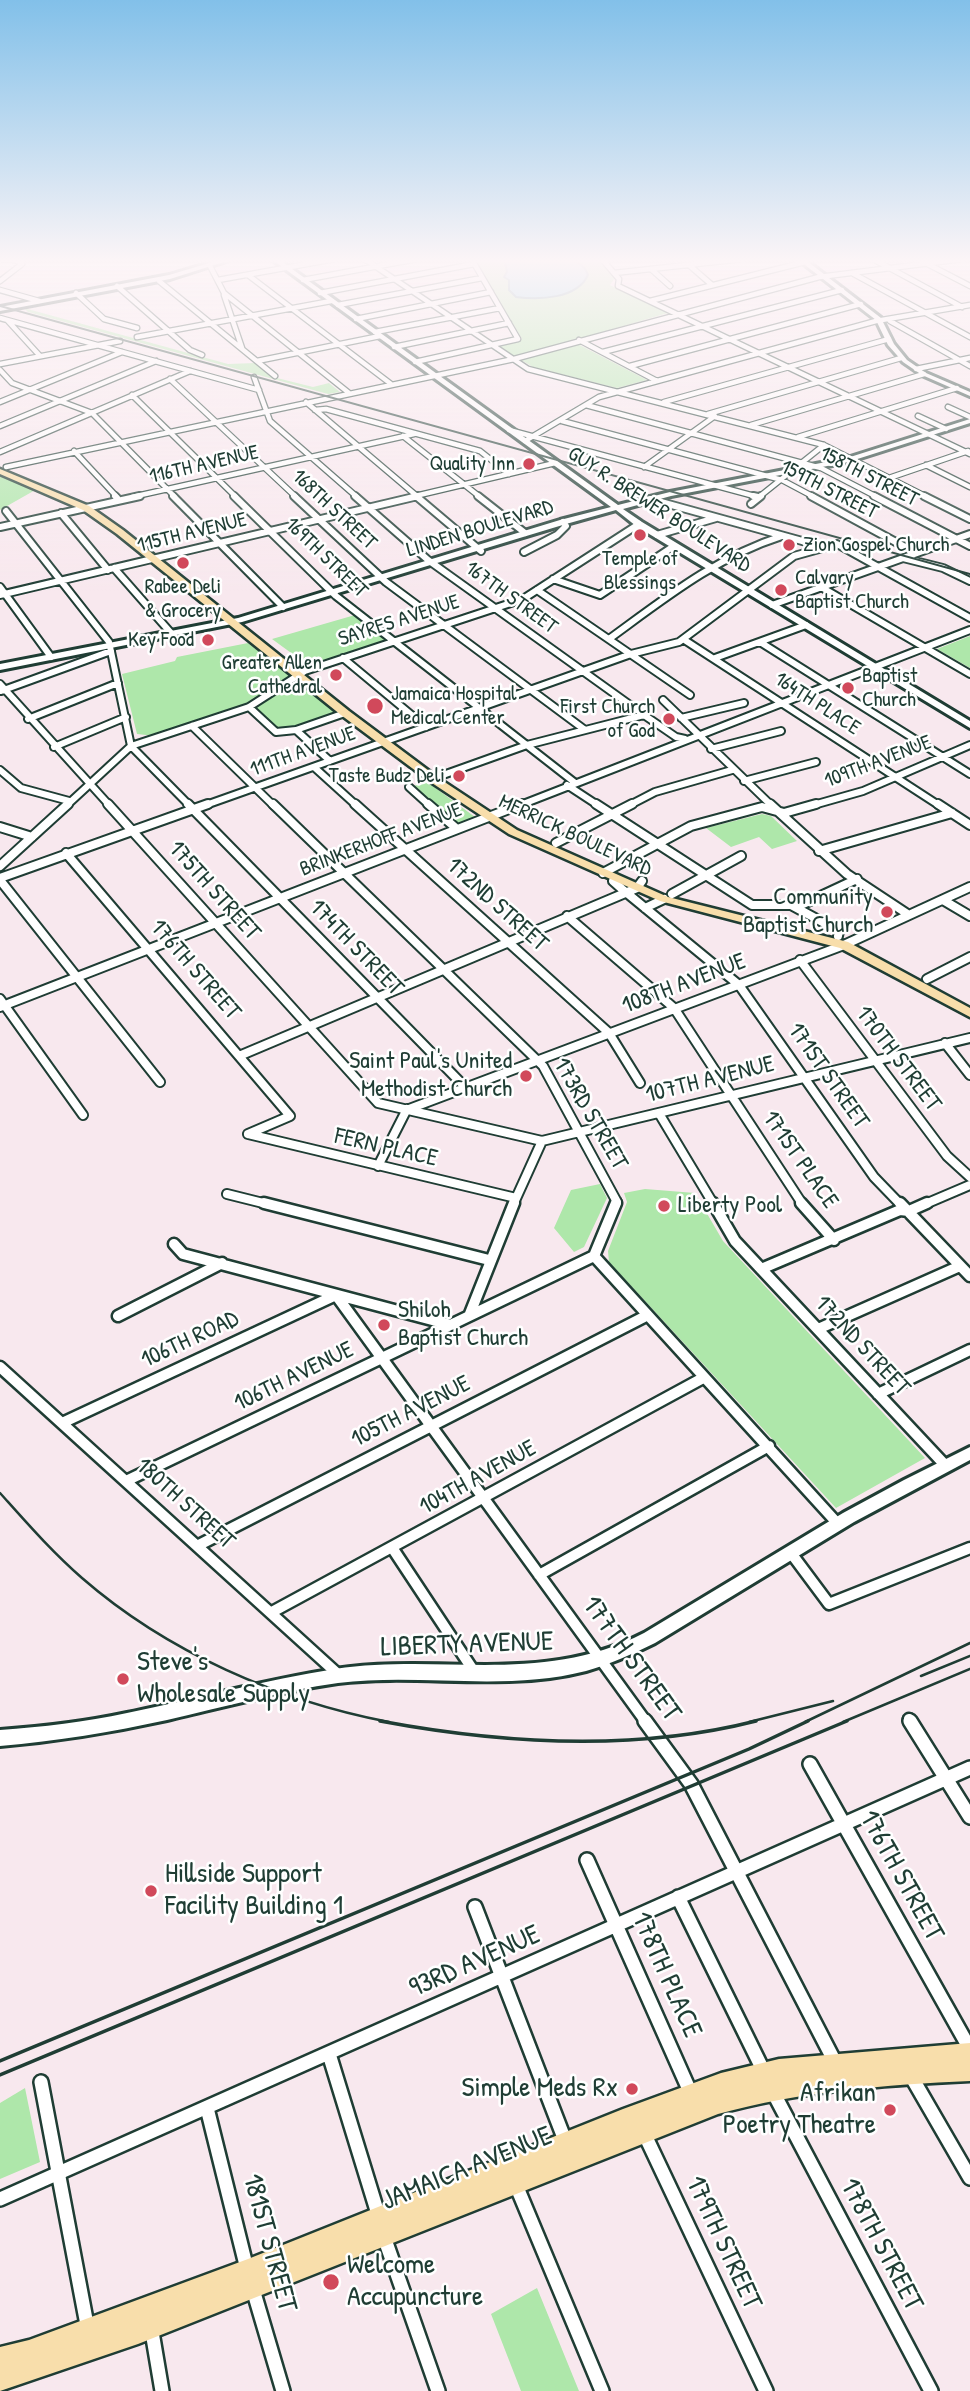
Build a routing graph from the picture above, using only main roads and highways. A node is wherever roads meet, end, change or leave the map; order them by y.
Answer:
1 (426, 370) edge
2 (917, 370) edge
3 (970, 394) edge
4 (970, 419) edge
5 (1, 467) edge
6 (650, 499) joint
7 (613, 505) junction
8 (593, 514) joint
9 (234, 621) junction
10 (0, 667) edge
11 (302, 673) junction
12 (970, 725) edge
13 (390, 740) junction
14 (492, 816) junction
15 (609, 873) junction
16 (668, 896) junction
17 (845, 940) junction
18 (970, 1003) edge
19 (970, 1013) edge
20 (970, 1453) edge
21 (0, 1738) edge
22 (970, 2051) edge
23 (906, 2067) junction
24 (970, 2070) edge
25 (639, 2124) junction
26 (511, 2174) junction
27 (7, 2373) edge

1 - 7 main road, GUY R. BREWER BOULEVARD
2 - 3 main road
4 - 6 main road, LINDEN BOULEVARD
5 - 9 main road, MERRICK BOULEVARD
6 - 7 main road, LINDEN BOULEVARD
7 - 8 main road, LINDEN BOULEVARD
7 - 12 main road, GUY R. BREWER BOULEVARD
8 - 9 main road, LINDEN BOULEVARD
9 - 10 main road, LINDEN BOULEVARD
9 - 11 main road, MERRICK BOULEVARD
11 - 13 main road, MERRICK BOULEVARD
11 - 13 main road, MERRICK BOULEVARD
13 - 14 main road, MERRICK BOULEVARD
13 - 14 main road, MERRICK BOULEVARD
14 - 15 main road, MERRICK BOULEVARD
14 - 15 main road, MERRICK BOULEVARD
15 - 16 main road, MERRICK BOULEVARD
16 - 17 main road, MERRICK BOULEVARD
16 - 17 main road, MERRICK BOULEVARD
17 - 18 main road, MERRICK BOULEVARD
17 - 19 main road, MERRICK BOULEVARD
20 - 21 main road, LIBERTY AVENUE
22 - 23 main road, JAMAICA AVENUE
23 - 24 main road, JAMAICA AVENUE
23 - 25 main road, JAMAICA AVENUE
25 - 26 main road, JAMAICA AVENUE
25 - 26 main road, JAMAICA AVENUE
26 - 27 main road, JAMAICA AVENUE

